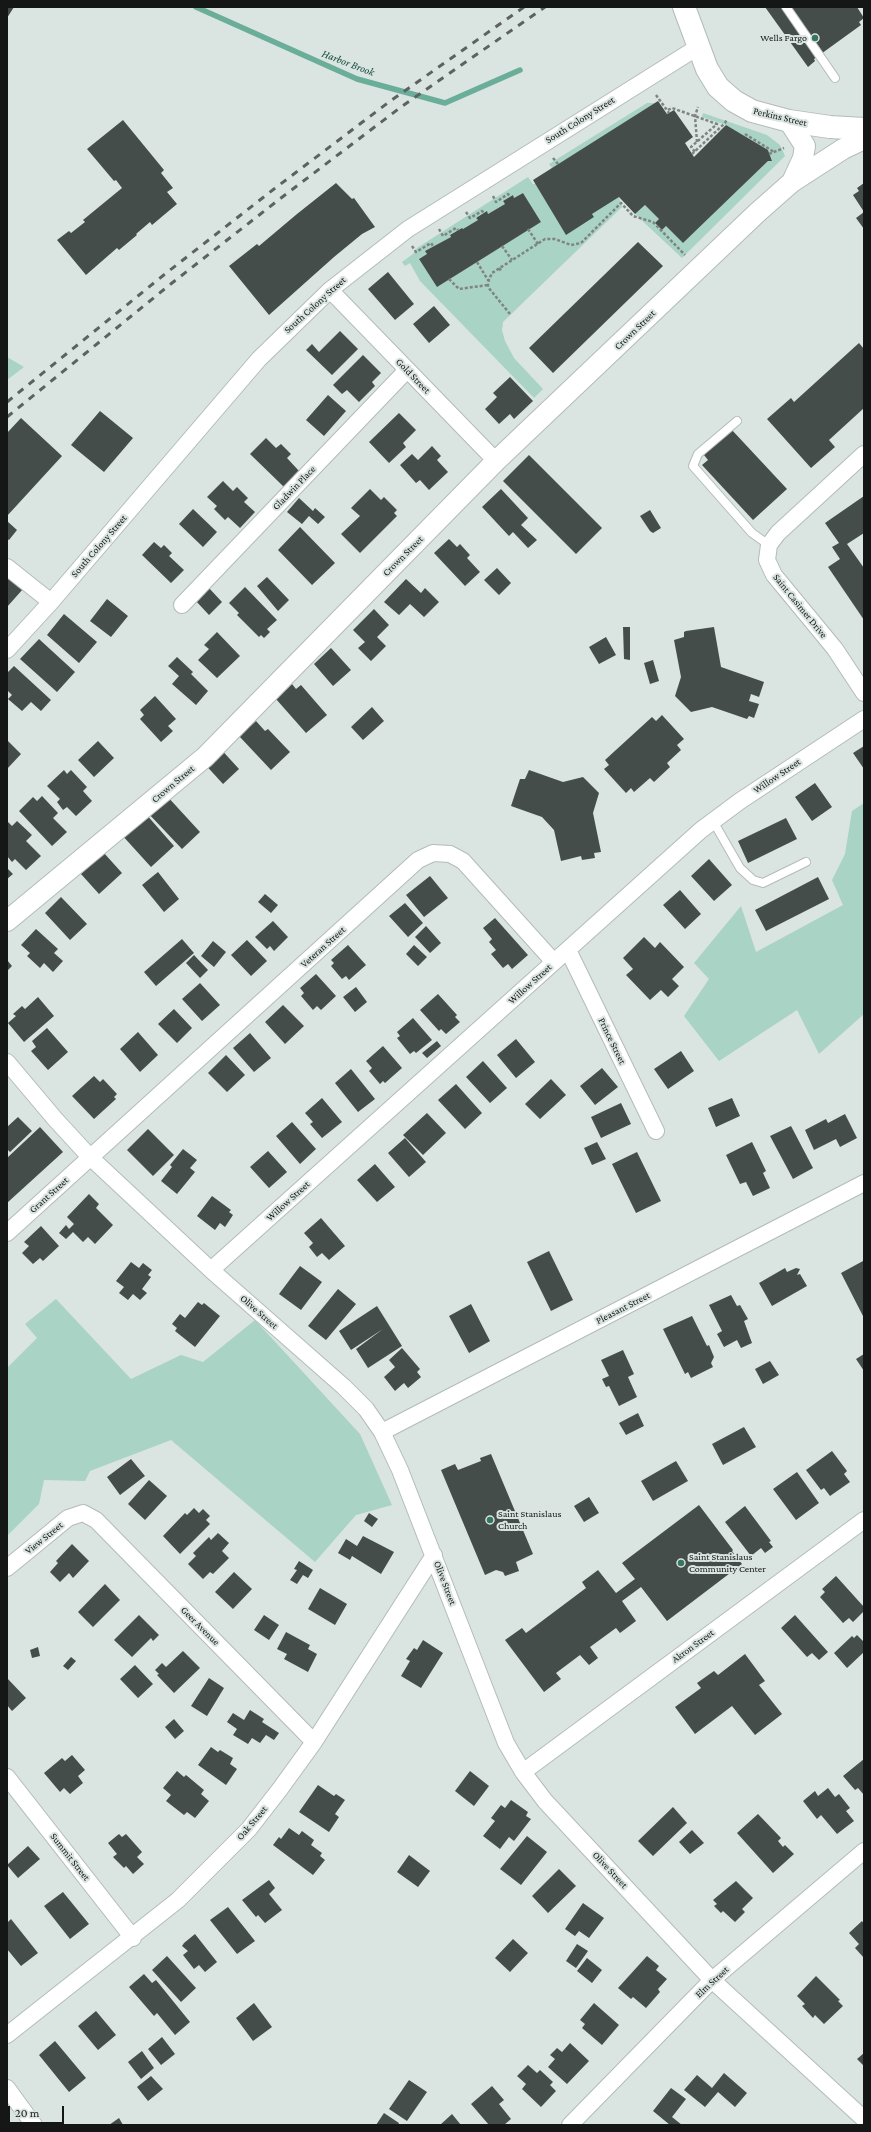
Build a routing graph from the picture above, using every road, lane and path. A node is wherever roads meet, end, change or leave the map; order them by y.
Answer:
1 (684, 7) edge
2 (786, 7) edge
3 (698, 47) junction
4 (835, 78) dead end
5 (656, 96) dead end
6 (698, 107) dead end
7 (695, 116) junction
8 (728, 117) dead end
9 (790, 121) junction
10 (861, 129) edge
11 (745, 134) dead end
12 (697, 142) junction
13 (787, 148) dead end
14 (774, 152) junction
15 (770, 154) dead end
16 (553, 158) dead end
17 (558, 164) dead end
18 (792, 182) junction
19 (492, 195) dead end
20 (510, 197) dead end
21 (466, 212) dead end
22 (484, 213) dead end
23 (439, 229) dead end
24 (528, 229) dead end
25 (458, 230) dead end
26 (538, 244) junction
27 (412, 246) dead end
28 (433, 246) dead end
29 (502, 246) dead end
30 (687, 257) dead end
31 (512, 260) junction
32 (476, 262) dead end
33 (499, 268) junction
34 (502, 272) dead end
35 (449, 279) dead end
36 (488, 281) junction
37 (488, 285) junction
38 (330, 290) junction
39 (510, 314) dead end
40 (407, 370) junction
41 (737, 421) dead end
42 (864, 454) edge
43 (496, 462) junction
44 (769, 545) junction
45 (7, 567) edge
46 (51, 602) junction
47 (182, 605) dead end
48 (7, 650) edge
49 (864, 693) edge
50 (864, 719) edge
51 (713, 821) junction
52 (806, 862) dead end
53 (7, 921) edge
54 (568, 950) junction
55 (554, 962) junction
56 (7, 1062) edge
57 (656, 1131) dead end
58 (90, 1157) junction
59 (864, 1184) edge
60 (7, 1233) edge
61 (211, 1270) junction
62 (382, 1432) junction
63 (83, 1513) joint
64 (864, 1520) edge
65 (434, 1555) junction
66 (7, 1568) edge
67 (314, 1742) junction
68 (523, 1772) junction
69 (7, 1777) edge
70 (864, 1851) edge
71 (133, 1938) junction
72 (712, 1980) junction
73 (7, 2035) edge
74 (7, 2088) edge
75 (864, 2119) edge
76 (34, 2125) edge
77 (570, 2125) edge

1 - 3 main road, Perkins Street
2 - 4 lane
3 - 9 main road, Perkins Street
3 - 38 street, South Colony Street
5 - 7 path
6 - 7 path
7 - 12 path
7 - 12 path
8 - 12 path
9 - 10 main road, Perkins Street
9 - 18 street, Crown Street
10 - 18 street, Crown Street
11 - 14 path
13 - 14 path
14 - 15 path
16 - 17 path
18 - 43 street, Crown Street
19 - 20 path
21 - 22 path
23 - 25 path
24 - 26 path
26 - 30 path
26 - 31 path
27 - 28 path
29 - 31 path
31 - 33 path
32 - 36 path
33 - 34 path
33 - 36 path
35 - 37 path
36 - 37 path
37 - 39 path
38 - 40 street, Gold Street
38 - 46 street, South Colony Street
40 - 43 street, Gold Street
40 - 47 street, Gladwin Place
41 - 44 lane
42 - 44 street
43 - 53 street, Crown Street
44 - 49 street, Saint Casimer Drive
45 - 46 street
46 - 48 street, South Colony Street
50 - 51 street, Willow Street
51 - 52 lane
51 - 54 street, Willow Street
54 - 55 street, Willow Street
54 - 57 street, Prince Street
55 - 58 street, Veteran Street
55 - 61 street, Willow Street
56 - 58 street, Olive Street
58 - 60 street, Grant Street
58 - 61 street, Olive Street
59 - 62 street, Pleasant Street
61 - 62 street, Olive Street
62 - 65 street, Olive Street
63 - 66 street, View Street
63 - 67 street, Geer Avenue
64 - 68 street, Akron Street
65 - 67 street, Oak Street
65 - 68 street, Olive Street
67 - 71 street, Oak Street
68 - 72 street, Olive Street
69 - 71 street, Summit Street
70 - 72 street, Elm Street
71 - 73 street, Oak Street
72 - 75 street, Olive Street
72 - 77 street, Elm Street
74 - 76 street

